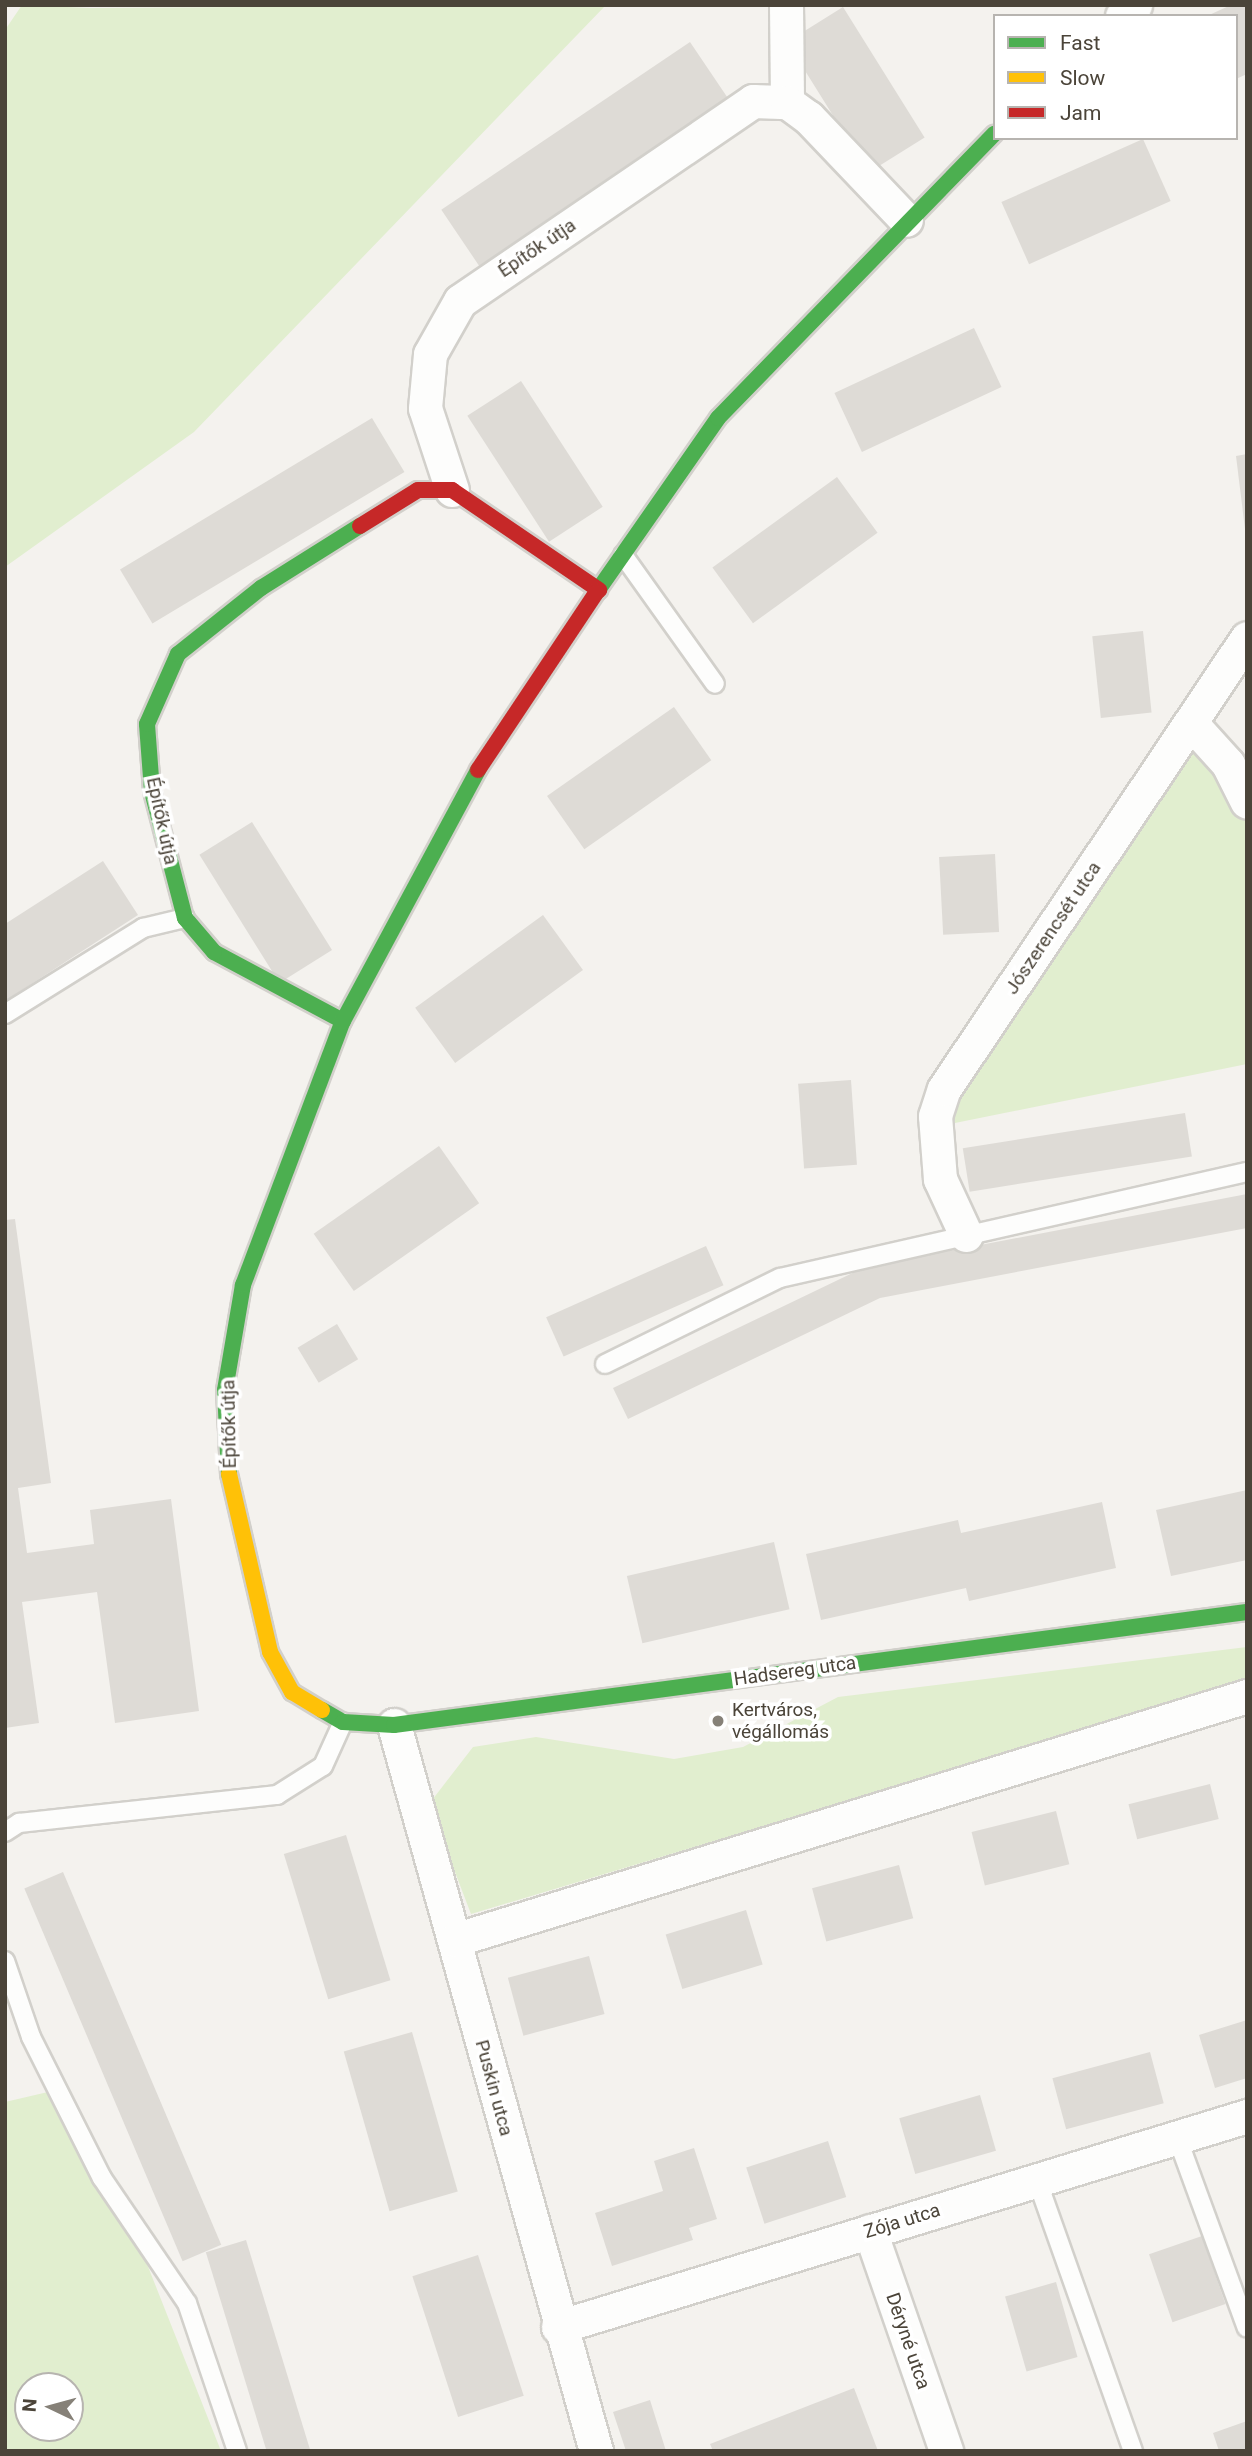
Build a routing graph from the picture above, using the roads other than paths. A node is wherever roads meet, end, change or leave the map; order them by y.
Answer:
1 (786, 5) edge
2 (787, 102) junction
3 (993, 134) edge
4 (906, 220) junction
5 (452, 490) junction
6 (623, 555) junction
7 (599, 590) junction
8 (1247, 638) edge
9 (715, 684) dead end
10 (1191, 723) junction
11 (1247, 803) edge
12 (185, 918) junction
13 (5, 1014) edge
14 (343, 1021) junction
15 (1247, 1172) edge
16 (966, 1236) junction
17 (605, 1364) dead end
18 (1247, 1612) edge
19 (1247, 1696) edge
20 (343, 1722) junction
21 (394, 1725) junction
22 (5, 1832) edge
23 (454, 1940) junction
24 (5, 1961) edge
25 (1247, 2116) edge
26 (1177, 2137) junction
27 (1037, 2180) junction
28 (870, 2231) junction
29 (558, 2327) junction
30 (1247, 2328) edge
31 (237, 2451) edge
32 (596, 2451) edge
33 (946, 2451) edge
34 (1133, 2451) edge

1 - 2 street
2 - 4 street
2 - 5 street, Építők útja
3 - 4 street, Építők útja
4 - 6 street, Építők útja
5 - 7 street
5 - 12 street, Építők útja
6 - 7 street, Építők útja
6 - 9 lane
7 - 14 street, Építők útja
8 - 10 street, Jószerencsét utca
10 - 11 street
10 - 16 street, Jószerencsét utca
12 - 13 lane
12 - 14 street, Építők útja
14 - 20 street, Építők útja
15 - 16 lane
16 - 17 lane
18 - 21 street, Hadsereg utca
19 - 23 street
20 - 21 street, Hadsereg utca
20 - 22 lane
21 - 23 street, Puskin utca
23 - 29 street, Puskin utca
24 - 31 lane
25 - 26 street, Zója utca
26 - 27 street, Zója utca
26 - 30 lane
27 - 28 street, Zója utca
27 - 34 lane
28 - 29 street, Zója utca
28 - 33 street, Déryné utca
29 - 32 street, Puskin utca

